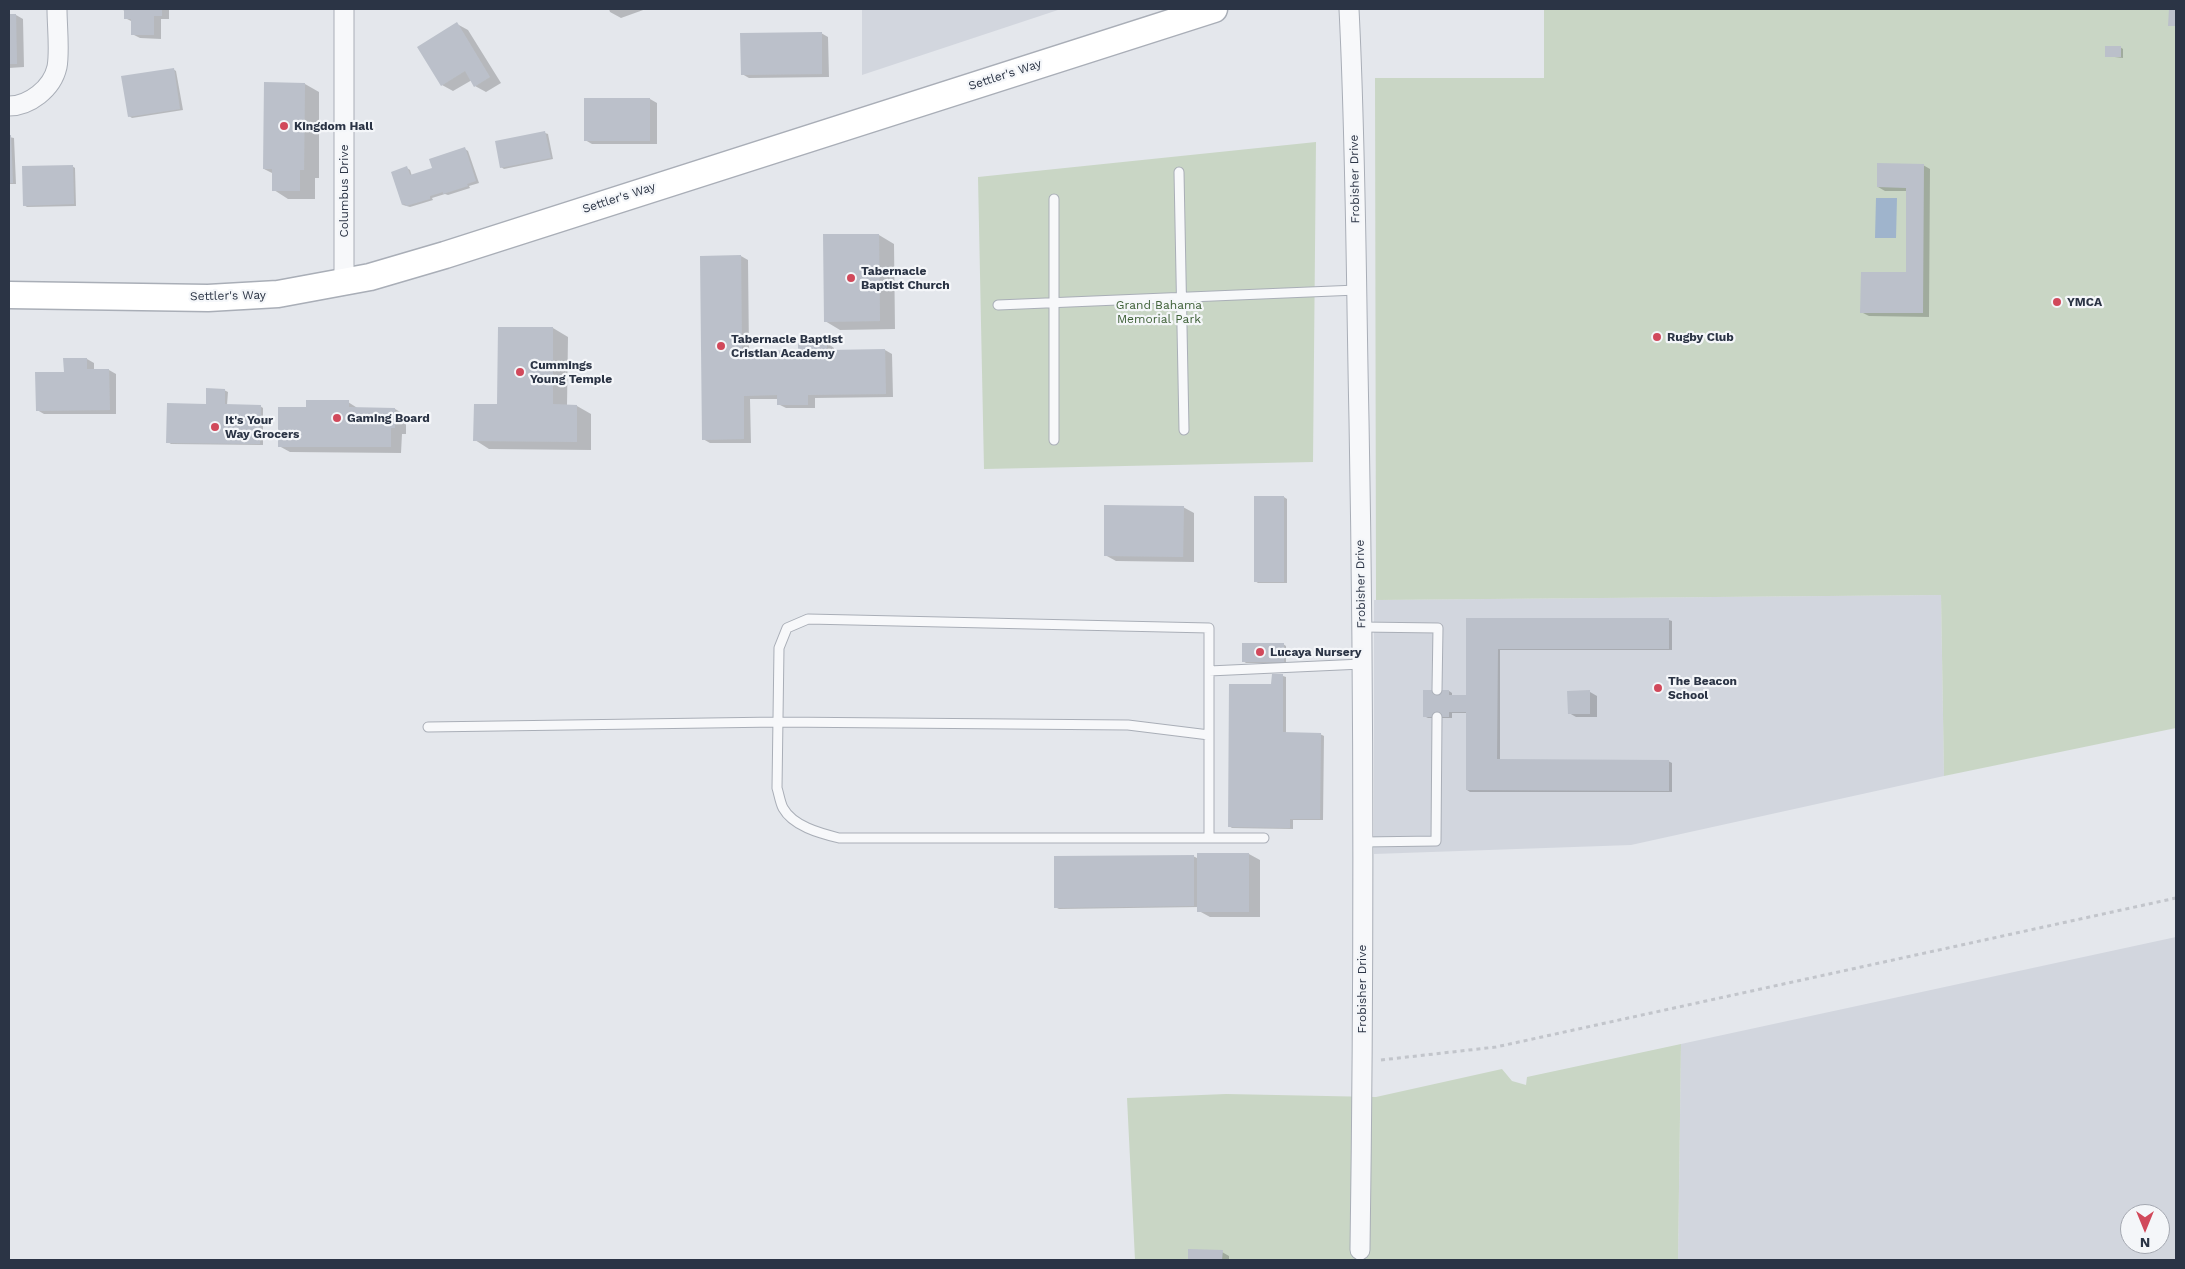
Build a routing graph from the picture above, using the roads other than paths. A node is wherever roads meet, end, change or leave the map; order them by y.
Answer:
1 (57, 9) edge
2 (344, 9) edge
3 (1214, 9) edge
4 (1349, 9) edge
5 (9, 106) edge
6 (1179, 172) dead end
7 (1054, 199) dead end
8 (344, 282) junction
9 (1356, 290) junction
10 (9, 296) edge
11 (1182, 297) junction
12 (1054, 302) junction
13 (998, 304) dead end
14 (1184, 430) dead end
15 (1054, 440) dead end
16 (1362, 627) junction
17 (1362, 664) junction
18 (1210, 671) junction
19 (1437, 690) dead end
20 (1437, 717) dead end
21 (778, 722) junction
22 (428, 727) dead end
23 (1210, 735) junction
24 (1209, 838) junction
25 (1264, 838) dead end
26 (1362, 842) junction
27 (1360, 1250) dead end

1 - 5 street
2 - 8 street, Columbus Drive
3 - 8 main road, Settler's Way
4 - 9 street, Frobisher Drive
6 - 11 lane
7 - 12 lane
8 - 10 main road, Settler's Way
9 - 11 lane
9 - 16 street, Frobisher Drive
11 - 12 lane
11 - 14 lane
12 - 13 lane
12 - 15 lane
16 - 17 street, Frobisher Drive
16 - 19 lane
17 - 18 lane
17 - 26 street, Frobisher Drive
18 - 21 lane
18 - 23 lane
20 - 26 lane
21 - 22 lane
21 - 23 lane
21 - 24 lane
23 - 24 lane
24 - 25 lane
26 - 27 street, Frobisher Drive

